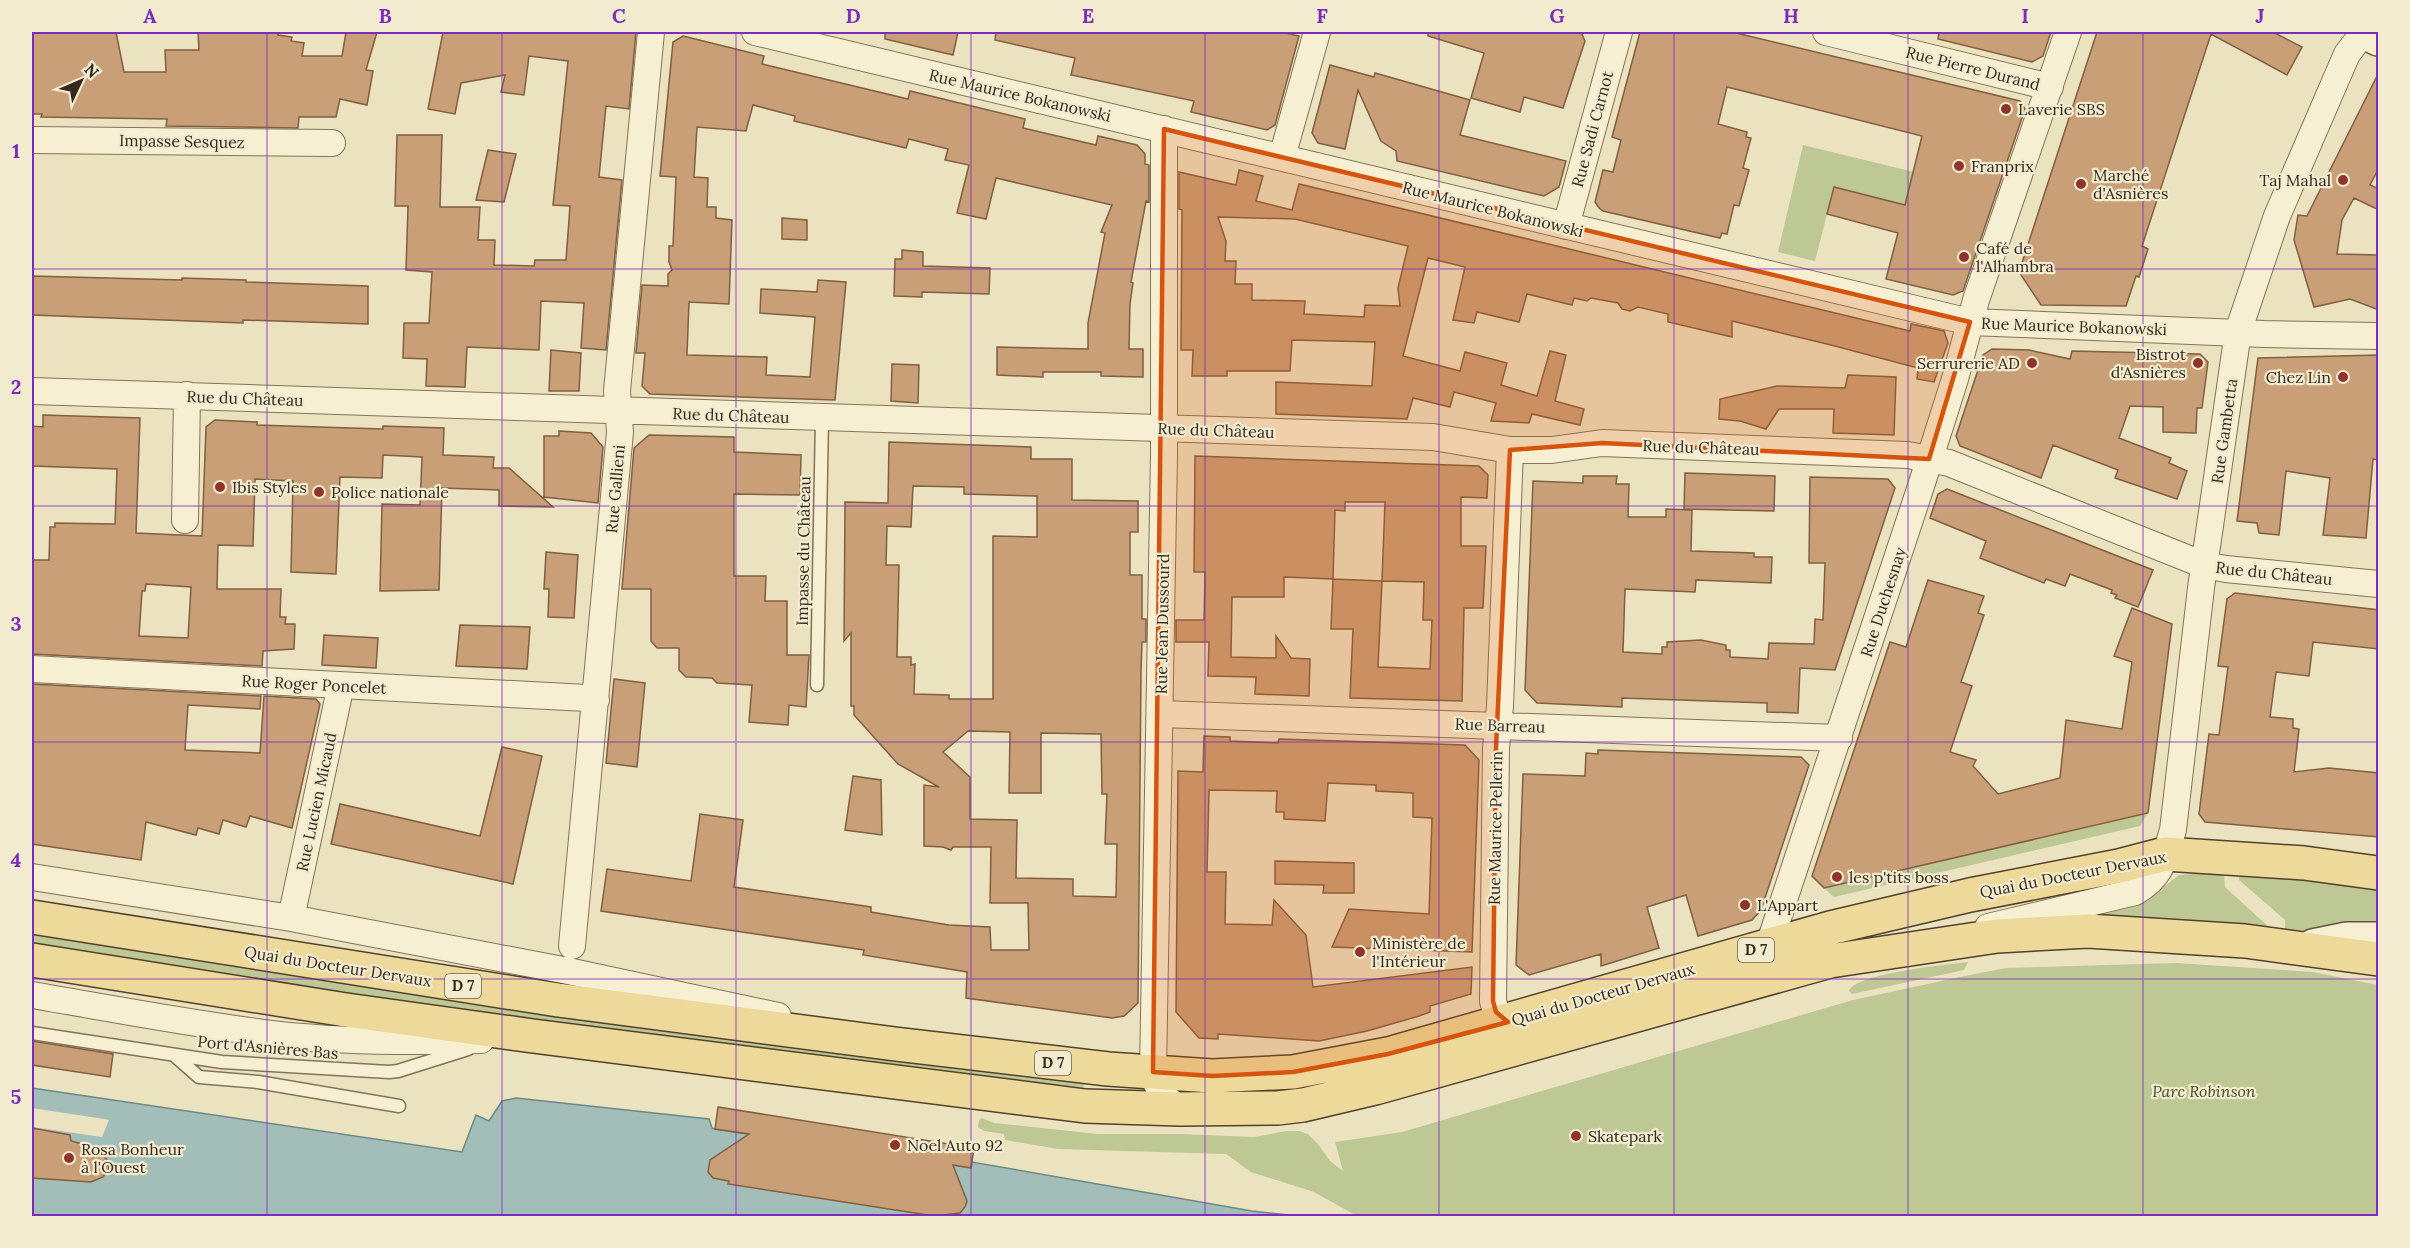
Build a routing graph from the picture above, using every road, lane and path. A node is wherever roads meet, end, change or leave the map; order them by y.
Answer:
1 (651, 32) edge
2 (755, 32) edge
3 (1317, 32) edge
4 (1619, 32) edge
5 (1826, 32) edge
6 (2068, 32) edge
7 (2364, 32) edge
8 (2379, 39) edge
9 (2050, 87) junction
10 (1164, 129) junction
11 (32, 140) edge
12 (332, 143) dead end
13 (1282, 158) junction
14 (1566, 226) junction
15 (1970, 322) junction
16 (2238, 332) junction
17 (2379, 336) edge
18 (32, 391) edge
19 (187, 395) junction
20 (620, 410) junction
21 (822, 418) junction
22 (1164, 429) junction
23 (1510, 450) junction
24 (1929, 459) junction
25 (185, 520) dead end
26 (2204, 565) junction
27 (2379, 584) edge
28 (32, 669) edge
29 (817, 685) dead end
30 (339, 686) junction
31 (597, 700) junction
32 (1161, 714) junction
33 (1498, 725) junction
34 (1839, 738) junction
35 (2165, 854) junction
36 (2379, 861) edge
37 (2304, 863) junction
38 (2379, 873) edge
39 (32, 877) edge
40 (32, 917) edge
41 (291, 918) junction
42 (2379, 939) edge
43 (1769, 945) junction
44 (2305, 948) junction
45 (1892, 951) junction
46 (570, 959) junction
47 (2379, 959) edge
48 (32, 960) edge
49 (32, 995) edge
50 (1508, 1022) junction
51 (32, 1033) edge
52 (533, 1036) junction
53 (498, 1040) junction
54 (895, 1044) junction
55 (173, 1054) junction
56 (1153, 1072) junction
57 (399, 1106) dead end
58 (1180, 1109) junction

1 - 20 street, Rue Gallieni
2 - 10 street, Rue Maurice Bokanowski
3 - 13 street
4 - 14 street, Rue Sadi Carnot
5 - 9 street, Rue Pierre Durand
6 - 9 street, Rue Duchesnay
7 - 8 main road
7 - 16 street, Rue Gambetta
9 - 15 street, Rue Duchesnay
10 - 13 street, Rue Maurice Bokanowski
10 - 22 street, Rue Jean Dussourd
11 - 12 street, Impasse Sesquez
13 - 14 street, Rue Maurice Bokanowski
14 - 15 street, Rue Maurice Bokanowski
15 - 16 street, Rue Maurice Bokanowski
15 - 24 street, Rue Duchesnay
16 - 17 street, Rue Maurice Bokanowski
16 - 26 street, Rue Gambetta
18 - 19 street, Rue du Château
19 - 20 street, Rue du Château
19 - 25 street
20 - 21 street, Rue du Château
20 - 31 street, Rue Gallieni
21 - 22 street, Rue du Château
21 - 29 lane, Impasse du Château
22 - 23 street, Rue du Château
22 - 32 street, Rue Jean Dussourd
23 - 24 street, Rue du Château
23 - 33 street, Rue Maurice Pellerin
24 - 26 street, Rue du Château
24 - 34 street, Rue Duchesnay
26 - 27 street, Rue du Château
26 - 35 street, Rue Gambetta
28 - 30 street, Rue Roger Poncelet
30 - 31 street, Rue Roger Poncelet
30 - 41 street, Rue Lucien Micaud
31 - 46 street, Rue Gallieni
32 - 33 street, Rue Barreau
32 - 56 street, Rue Jean Dussourd
33 - 34 street, Rue Barreau
33 - 50 street, Rue Maurice Pellerin
34 - 43 street, Rue Duchesnay
35 - 37 main road, Quai du Docteur Dervaux / D 7
35 - 43 main road, Quai du Docteur Dervaux / D 7
35 - 45 street, Rue Gambetta
36 - 37 main road, Quai du Docteur Dervaux
37 - 38 main road, Quai du Docteur Dervaux / D 7
39 - 41 street, Quai du Docteur Dervaux
40 - 54 main road, Quai du Docteur Dervaux / D 7
41 - 46 street, Quai du Docteur Dervaux
42 - 44 main road
43 - 50 main road, Quai du Docteur Dervaux / D 7
44 - 45 main road, D 7
44 - 47 main road, D 7
45 - 58 main road, D 7
46 - 54 street, Quai du Docteur Dervaux
48 - 52 main road, D 7
49 - 53 street
50 - 56 main road, Quai du Docteur Dervaux / D 7
51 - 55 lane, Port d'Asnières Bas
52 - 53 street
52 - 58 main road, D 7
53 - 55 lane, Port d'Asnières Bas
54 - 56 main road, Quai du Docteur Dervaux / D 7
55 - 57 lane
56 - 58 street, Rue Jean Dussourd

